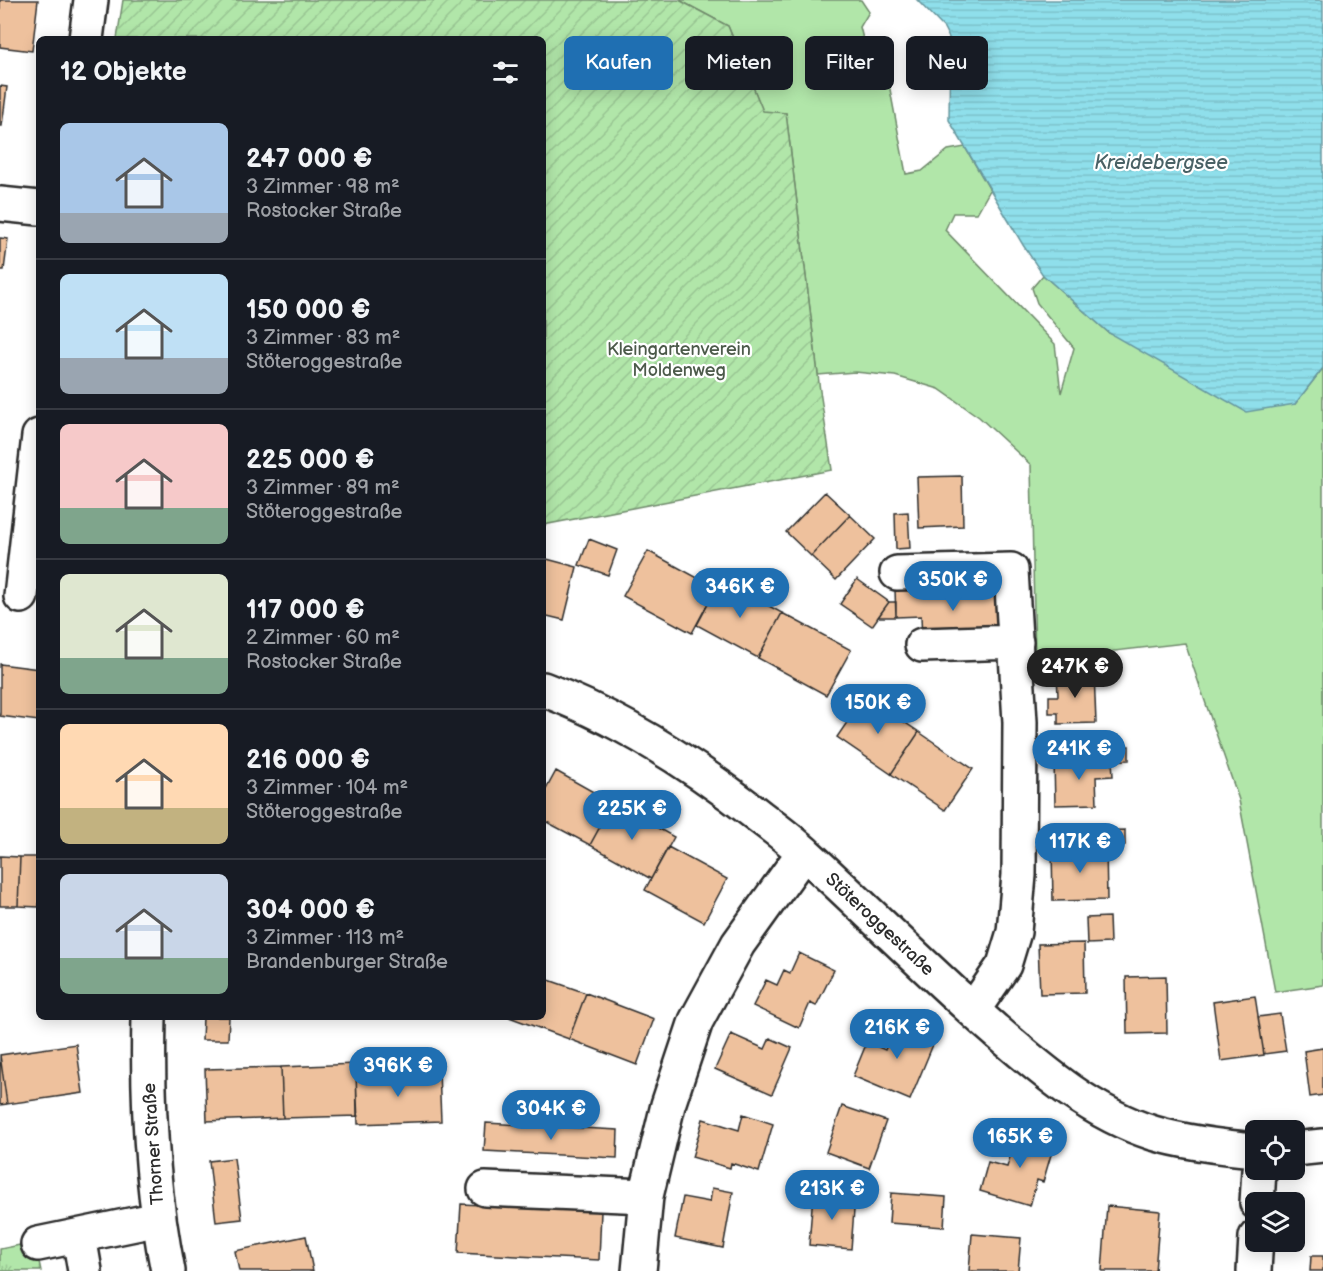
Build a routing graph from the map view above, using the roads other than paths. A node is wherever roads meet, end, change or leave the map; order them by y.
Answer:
1 (91, 0) edge
2 (86, 36) edge
3 (0, 204) edge
4 (36, 208) edge
5 (36, 461) edge
6 (897, 573) dead end
7 (20, 596) edge
8 (1016, 642) junction
9 (922, 645) dead end
10 (546, 690) edge
11 (804, 852) junction
12 (973, 1011) junction
13 (149, 1020) edge
14 (1323, 1146) edge
15 (1305, 1148) edge
16 (1245, 1149) edge
17 (484, 1189) dead end
18 (646, 1196) junction
19 (159, 1220) junction
20 (80, 1236) junction
21 (38, 1244) dead end
22 (1255, 1252) edge
23 (86, 1271) edge
24 (168, 1271) edge
25 (639, 1271) edge
26 (1254, 1271) edge

1 - 2 street
3 - 4 street
5 - 7 street
6 - 8 street
8 - 9 street
8 - 12 street
10 - 11 street, Stöteroggestraße
11 - 12 street, Stöteroggestraße
11 - 18 street
12 - 16 street, Stöteroggestraße
13 - 19 street, Thorner Straße
14 - 15 street
17 - 18 street
18 - 25 street
19 - 20 street
19 - 24 street, Thorner Straße
20 - 21 street
20 - 23 street
22 - 26 street

